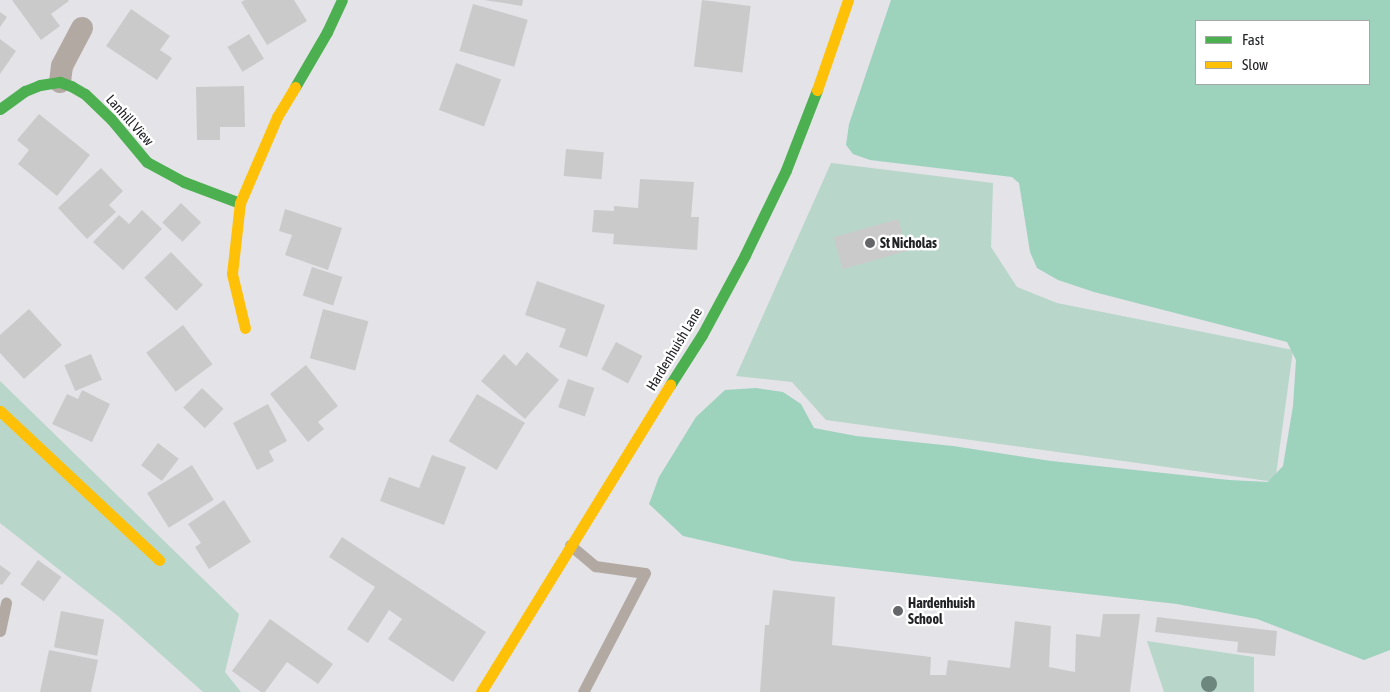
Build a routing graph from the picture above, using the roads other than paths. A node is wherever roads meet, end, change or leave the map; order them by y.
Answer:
1 (342, 0) edge
2 (848, 0) edge
3 (82, 28) dead end
4 (60, 82) junction
5 (0, 109) edge
6 (240, 203) junction
7 (245, 328) dead end
8 (0, 411) edge
9 (570, 545) junction
10 (159, 560) dead end
11 (6, 604) dead end
12 (0, 631) edge
13 (481, 692) edge
14 (583, 692) edge

1 - 6 street
2 - 9 street, Hardenhuish Lane
3 - 4 street
4 - 5 street
4 - 6 street, Lanhill View
6 - 7 street
8 - 10 street
9 - 13 street, Hardenhuish Lane
9 - 14 lane
11 - 12 lane

